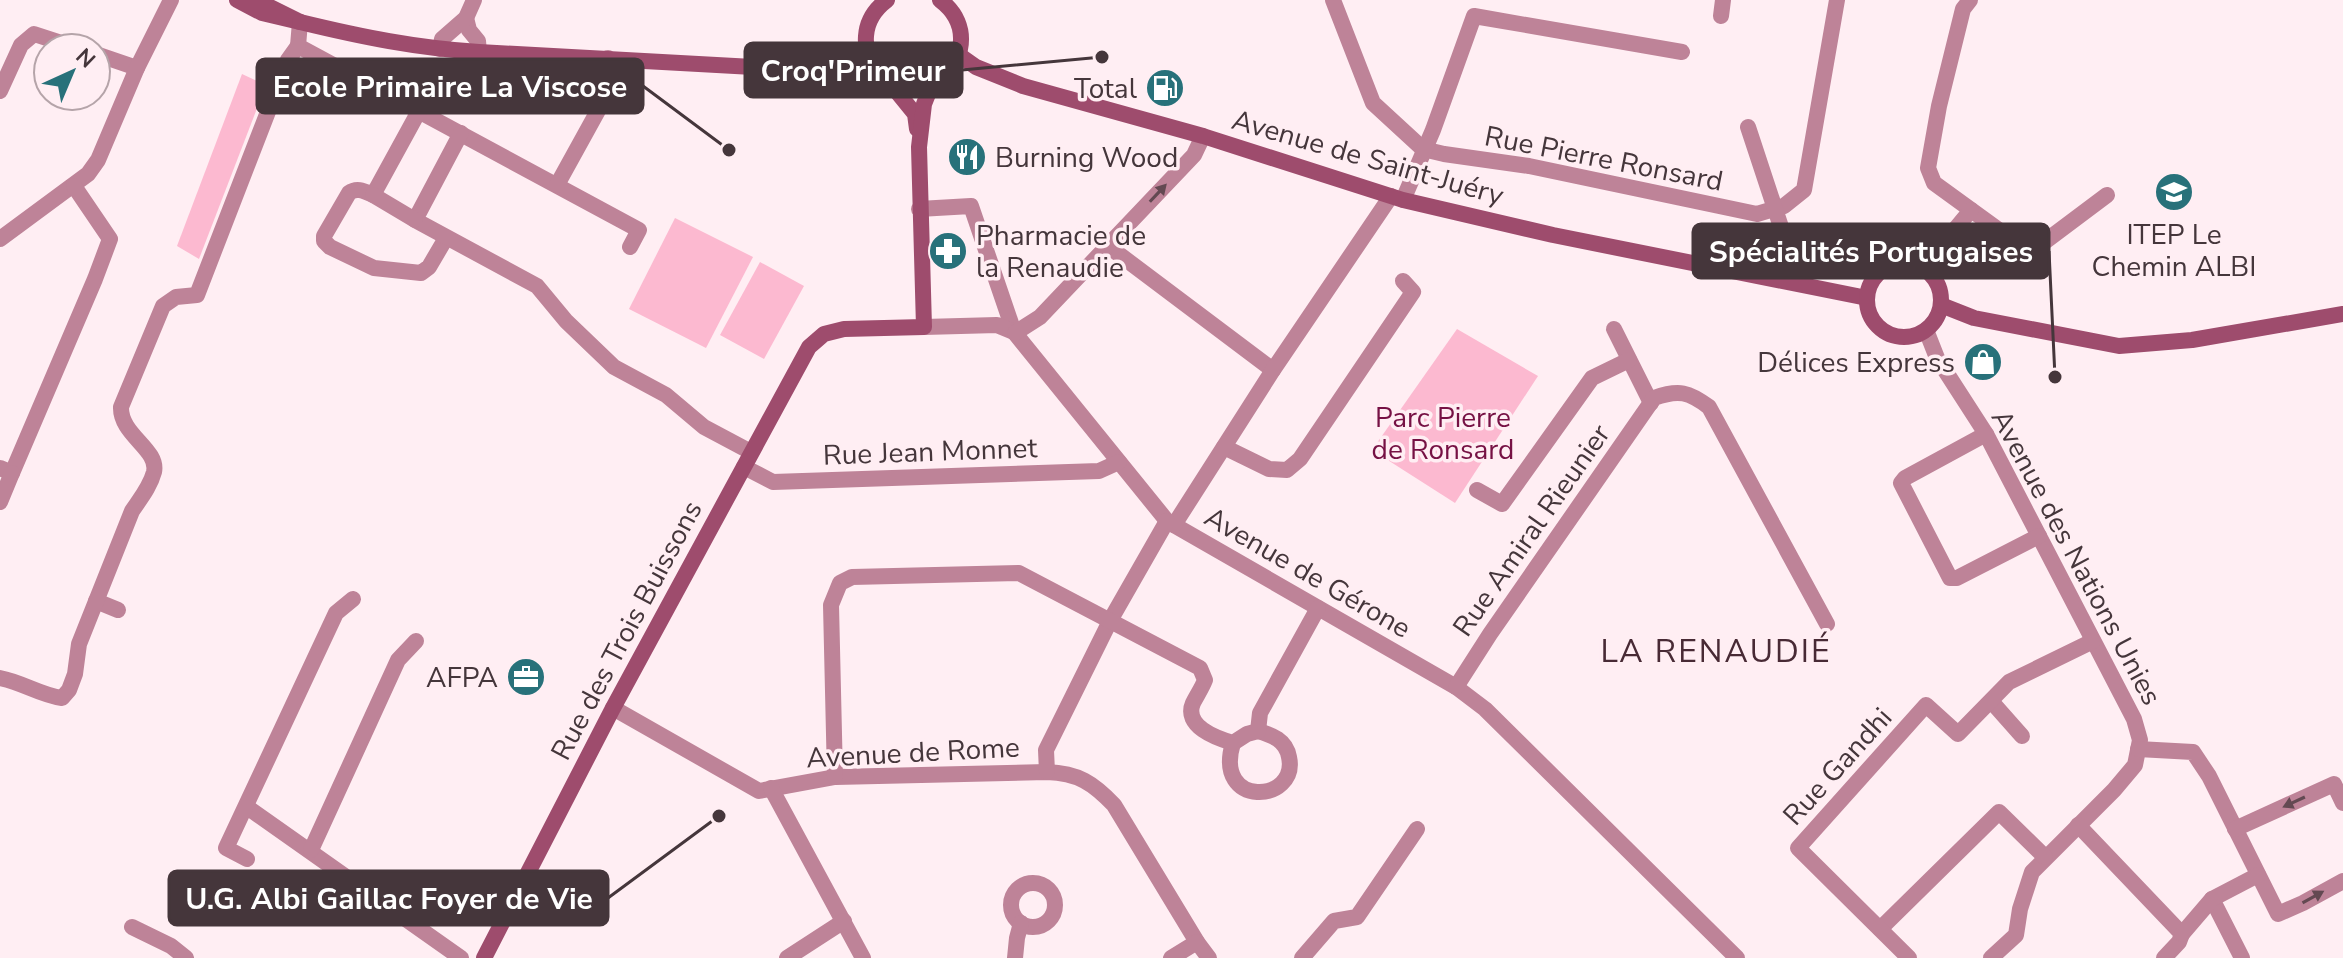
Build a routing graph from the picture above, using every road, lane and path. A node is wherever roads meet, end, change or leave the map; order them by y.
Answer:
1 (171, 0) edge
2 (237, 0) edge
3 (256, 0) edge
4 (474, 0) edge
5 (887, 0) edge
6 (940, 0) edge
7 (1333, 0) edge
8 (1837, 0) edge
9 (1970, 0) edge
10 (160, 8) edge
11 (466, 18) junction
12 (300, 22) junction
13 (32, 36) edge
14 (298, 46) junction
15 (440, 49) junction
16 (479, 52) junction
17 (1682, 52) dead end
18 (959, 55) junction
19 (869, 56) junction
20 (608, 58) junction
21 (112, 59) edge
22 (137, 68) junction
23 (886, 78) junction
24 (932, 84) junction
25 (0, 91) edge
26 (419, 111) junction
27 (1748, 127) dead end
28 (461, 133) junction
29 (1203, 136) junction
30 (919, 147) junction
31 (1423, 149) junction
32 (557, 185) junction
33 (74, 186) junction
34 (373, 195) junction
35 (2107, 195) dead end
36 (1397, 198) junction
37 (1774, 208) junction
38 (919, 209) junction
39 (1971, 210) junction
40 (415, 220) junction
41 (446, 238) junction
42 (0, 239) edge
43 (1108, 246) junction
44 (630, 247) dead end
45 (1923, 268) junction
46 (1775, 278) junction
47 (1403, 281) dead end
48 (1867, 298) junction
49 (1941, 305) junction
50 (2343, 314) edge
51 (924, 327) junction
52 (1614, 329) dead end
53 (1926, 330) junction
54 (1014, 332) junction
55 (1629, 360) junction
56 (1273, 370) junction
57 (1651, 403) junction
58 (1986, 434) junction
59 (1224, 447) junction
60 (748, 460) junction
61 (1119, 462) junction
62 (6, 470) edge
63 (1477, 490) dead end
64 (0, 502) edge
65 (1171, 523) junction
66 (2039, 536) junction
67 (353, 599) dead end
68 (96, 601) junction
69 (1318, 608) junction
70 (118, 610) dead end
71 (1111, 619) junction
72 (1827, 624) dead end
73 (416, 641) dead end
74 (2093, 641) junction
75 (0, 678) edge
76 (1456, 687) junction
77 (1991, 701) junction
78 (613, 708) junction
79 (1258, 731) junction
80 (2022, 736) dead end
81 (1233, 743) junction
82 (2138, 749) junction
83 (1047, 772) junction
84 (835, 777) junction
85 (771, 788) junction
86 (2343, 803) edge
87 (247, 807) junction
88 (2078, 825) junction
89 (1417, 829) dead end
90 (2235, 829) junction
91 (311, 850) junction
92 (2045, 857) junction
93 (247, 859) dead end
94 (2258, 875) junction
95 (2343, 881) edge
96 (2212, 899) junction
97 (844, 921) junction
98 (1021, 923) dead end
99 (132, 927) dead end
100 (1880, 929) junction
101 (2182, 934) junction
102 (1197, 942) junction
103 (793, 956) edge
104 (186, 958) edge
105 (461, 958) edge
106 (484, 958) edge
107 (863, 958) edge
108 (1015, 958) edge
109 (1171, 958) edge
110 (1209, 958) edge
111 (1302, 958) edge
112 (1737, 958) edge
113 (1909, 958) edge
114 (1991, 958) edge
115 (2164, 958) edge
116 (2242, 958) edge

1 - 10 street
2 - 12 main road
3 - 12 main road
4 - 11 street
5 - 19 main road
6 - 18 main road
7 - 31 street
8 - 37 street
9 - 39 street
10 - 22 street
11 - 15 street
11 - 16 street
12 - 14 street
12 - 15 main road
13 - 25 street
14 - 26 street
14 - 68 street
15 - 16 main road
16 - 20 main road
17 - 31 street
18 - 24 main road
18 - 29 main road, Avenue de Saint-Juéry
19 - 20 main road
19 - 23 main road
20 - 32 street
21 - 22 street
22 - 33 street
23 - 24 main road
23 - 30 main road
24 - 30 main road
26 - 28 street
26 - 34 street
27 - 37 street
28 - 32 street
28 - 40 street
29 - 36 main road, Avenue de Saint-Juéry
43 -> 29 street
30 - 38 main road
31 - 36 street
31 - 37 street, Rue Pierre Ronsard
32 - 44 street
33 - 42 street
33 - 62 street
34 - 40 street, Rue Jean Monnet
34 - 41 street
35 - 39 street
36 - 46 main road, Avenue de Saint-Juéry
36 - 56 street
37 - 46 street
38 - 51 main road
38 - 54 street, Avenue de Gérone
39 - 45 street
40 - 41 street, Rue Jean Monnet
41 - 60 street, Rue Jean Monnet
43 - 54 street
43 - 56 street
45 - 48 main road
45 - 49 main road
46 - 48 main road, Avenue de Saint-Juéry
47 - 59 street
48 - 53 main road
49 - 50 main road
49 - 53 main road
51 - 54 street
51 - 60 main road, Rue des Trois Buissons
52 - 55 street
53 - 58 street, Avenue des Nations Unies
54 - 61 street, Avenue de Gérone
55 - 57 street
55 - 63 street, Rue Amiral Rieunier
56 - 59 street
57 - 72 street
57 - 76 street, Rue Amiral Rieunier
58 - 66 street, Avenue des Nations Unies
58 - 66 street
59 - 65 street
60 - 61 street, Rue Jean Monnet
60 - 78 main road, Rue des Trois Buissons
61 - 65 street, Avenue de Gérone
62 - 64 street
65 - 69 street, Avenue de Gérone
65 - 71 street
66 - 74 street, Avenue des Nations Unies
67 - 87 street
68 - 70 street
68 - 75 street
69 - 76 street, Avenue de Gérone
69 - 79 street
71 - 81 street
71 - 83 street
71 - 84 street
73 - 91 street
74 - 77 street, Rue Gandhi
74 - 82 street, Avenue des Nations Unies
76 - 112 street, Avenue de Gérone
77 - 80 street
77 - 100 street, Rue Gandhi
78 - 85 street, Avenue de Rome
78 - 106 main road, Rue des Trois Buissons
79 - 81 street
79 - 81 street
82 - 88 street, Avenue des Nations Unies
82 - 90 street
83 - 84 street, Avenue de Rome
83 - 102 street
84 - 85 street, Avenue de Rome
85 - 97 street
86 -> 90 street
87 - 91 street
87 - 93 street
88 - 92 street, Avenue des Nations Unies
88 - 101 street
89 - 111 street
90 - 94 street
91 - 105 street
92 - 100 street
92 - 114 street, Avenue des Nations Unies
94 -> 95 street
94 - 96 street
96 - 101 street
96 - 116 street
97 - 103 street
97 - 107 street
98 - 108 street
99 - 104 street
100 - 113 street, Rue Gandhi
101 - 115 street
102 - 109 street
102 - 110 street

